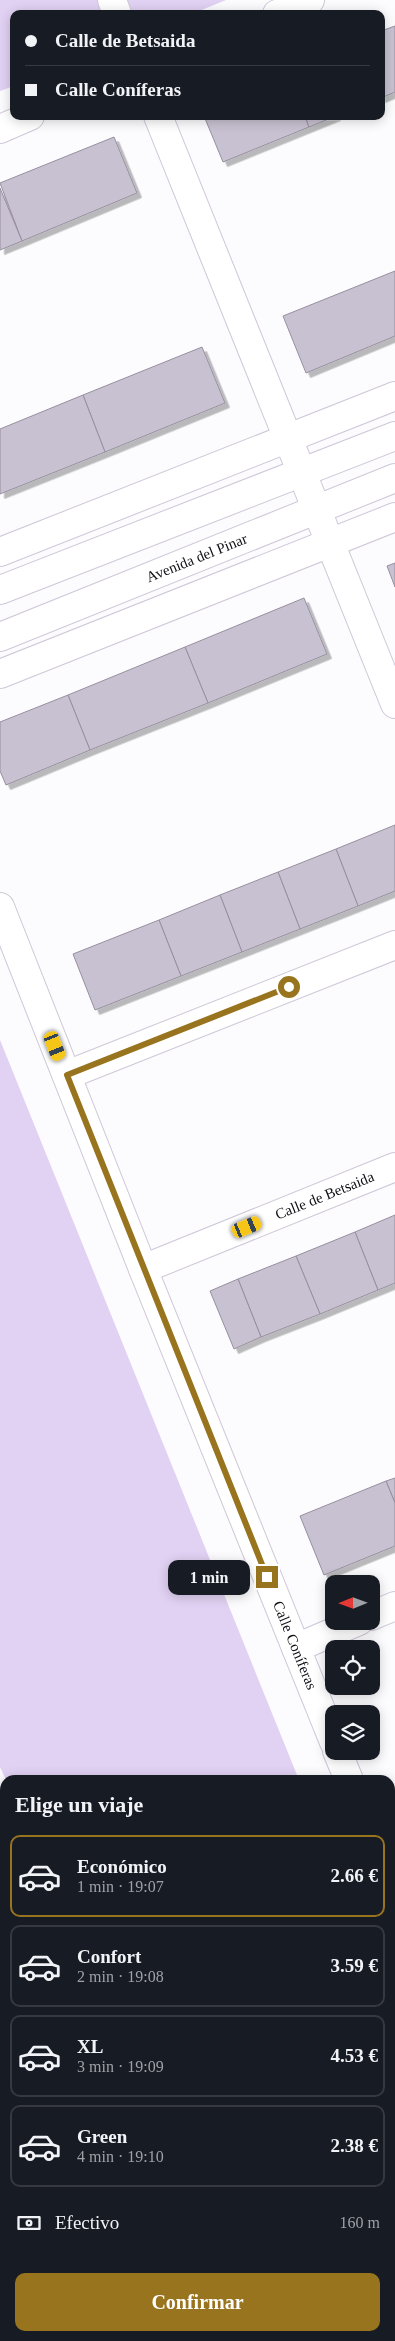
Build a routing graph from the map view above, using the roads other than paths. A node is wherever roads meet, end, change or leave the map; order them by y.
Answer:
1 (310, 0) edge
2 (286, 10) edge
3 (21, 120) edge
4 (160, 120) edge
5 (0, 129) edge
6 (395, 396) edge
7 (395, 436) edge
8 (288, 438) junction
9 (302, 472) junction
10 (395, 478) edge
11 (317, 510) junction
12 (395, 517) edge
13 (330, 543) junction
14 (0, 552) edge
15 (0, 590) edge
16 (0, 637) edge
17 (0, 674) edge
18 (395, 704) edge
19 (0, 907) edge
20 (395, 945) edge
21 (67, 1075) junction
22 (395, 1167) edge
23 (143, 1270) junction
24 (395, 1606) edge
25 (380, 1612) edge
26 (338, 1630) edge
27 (296, 1648) junction
28 (325, 1720) edge
29 (341, 1760) edge
30 (347, 1775) edge

1 - 2 street
3 - 5 street
4 - 8 street
6 - 8 street
7 - 9 street
8 - 9 street
8 - 14 street
9 - 11 street
9 - 15 street
10 - 11 street, Avenida del Pinar
11 - 13 street
11 - 16 street, Avenida del Pinar
12 - 13 street
13 - 17 street
13 - 18 street
19 - 21 street, Calle Coníferas
20 - 21 street
21 - 23 street, Calle Coníferas
22 - 23 street, Calle de Betsaida
23 - 27 street, Calle Coníferas
24 - 25 street
26 - 27 street
27 - 28 street, Calle Coníferas
29 - 30 street

